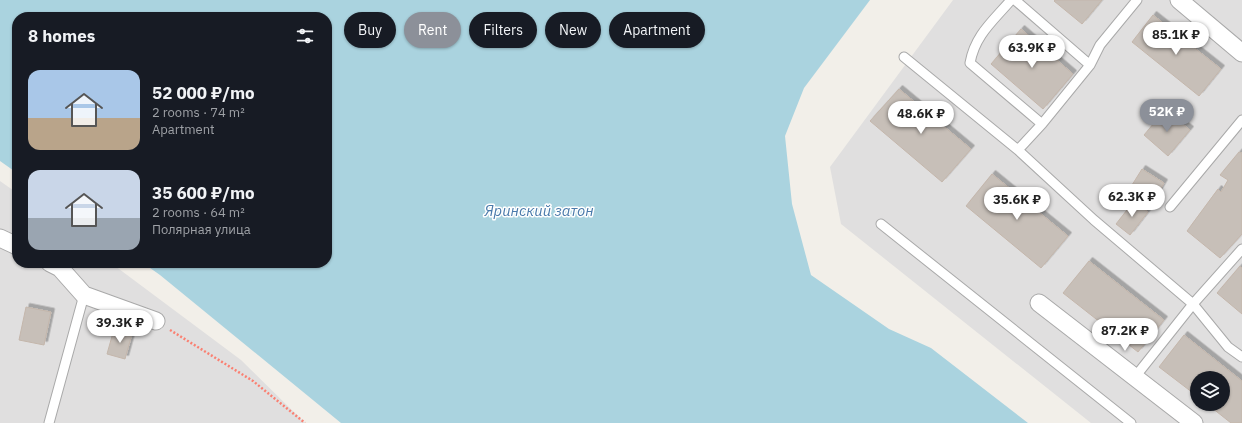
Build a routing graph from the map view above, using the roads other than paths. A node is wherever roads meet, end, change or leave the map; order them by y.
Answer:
1 (1011, 0) edge
2 (1015, 0) edge
3 (1137, 0) edge
4 (1179, 0) edge
5 (1242, 53) edge
6 (904, 57) dead end
7 (1090, 65) junction
8 (1242, 120) edge
9 (1042, 124) junction
10 (1018, 150) junction
11 (1170, 207) dead end
12 (882, 224) dead end
13 (0, 238) edge
14 (12, 244) edge
15 (1242, 249) edge
16 (60, 268) edge
17 (84, 295) junction
18 (1039, 304) dead end
19 (1193, 304) junction
20 (156, 321) road end
21 (1242, 357) edge
22 (1135, 377) junction
23 (49, 423) edge
24 (1131, 423) edge
25 (1194, 423) edge

1 - 9 lane
2 - 7 lane
3 - 7 lane
4 - 5 street
6 - 10 lane
7 - 9 lane
8 - 11 lane
9 - 10 lane
10 - 19 lane
12 - 24 lane
13 - 14 street
15 - 19 lane
16 - 17 street
17 - 20 street
17 - 23 lane
18 - 22 street
19 - 21 lane
19 - 22 lane
22 - 25 street

